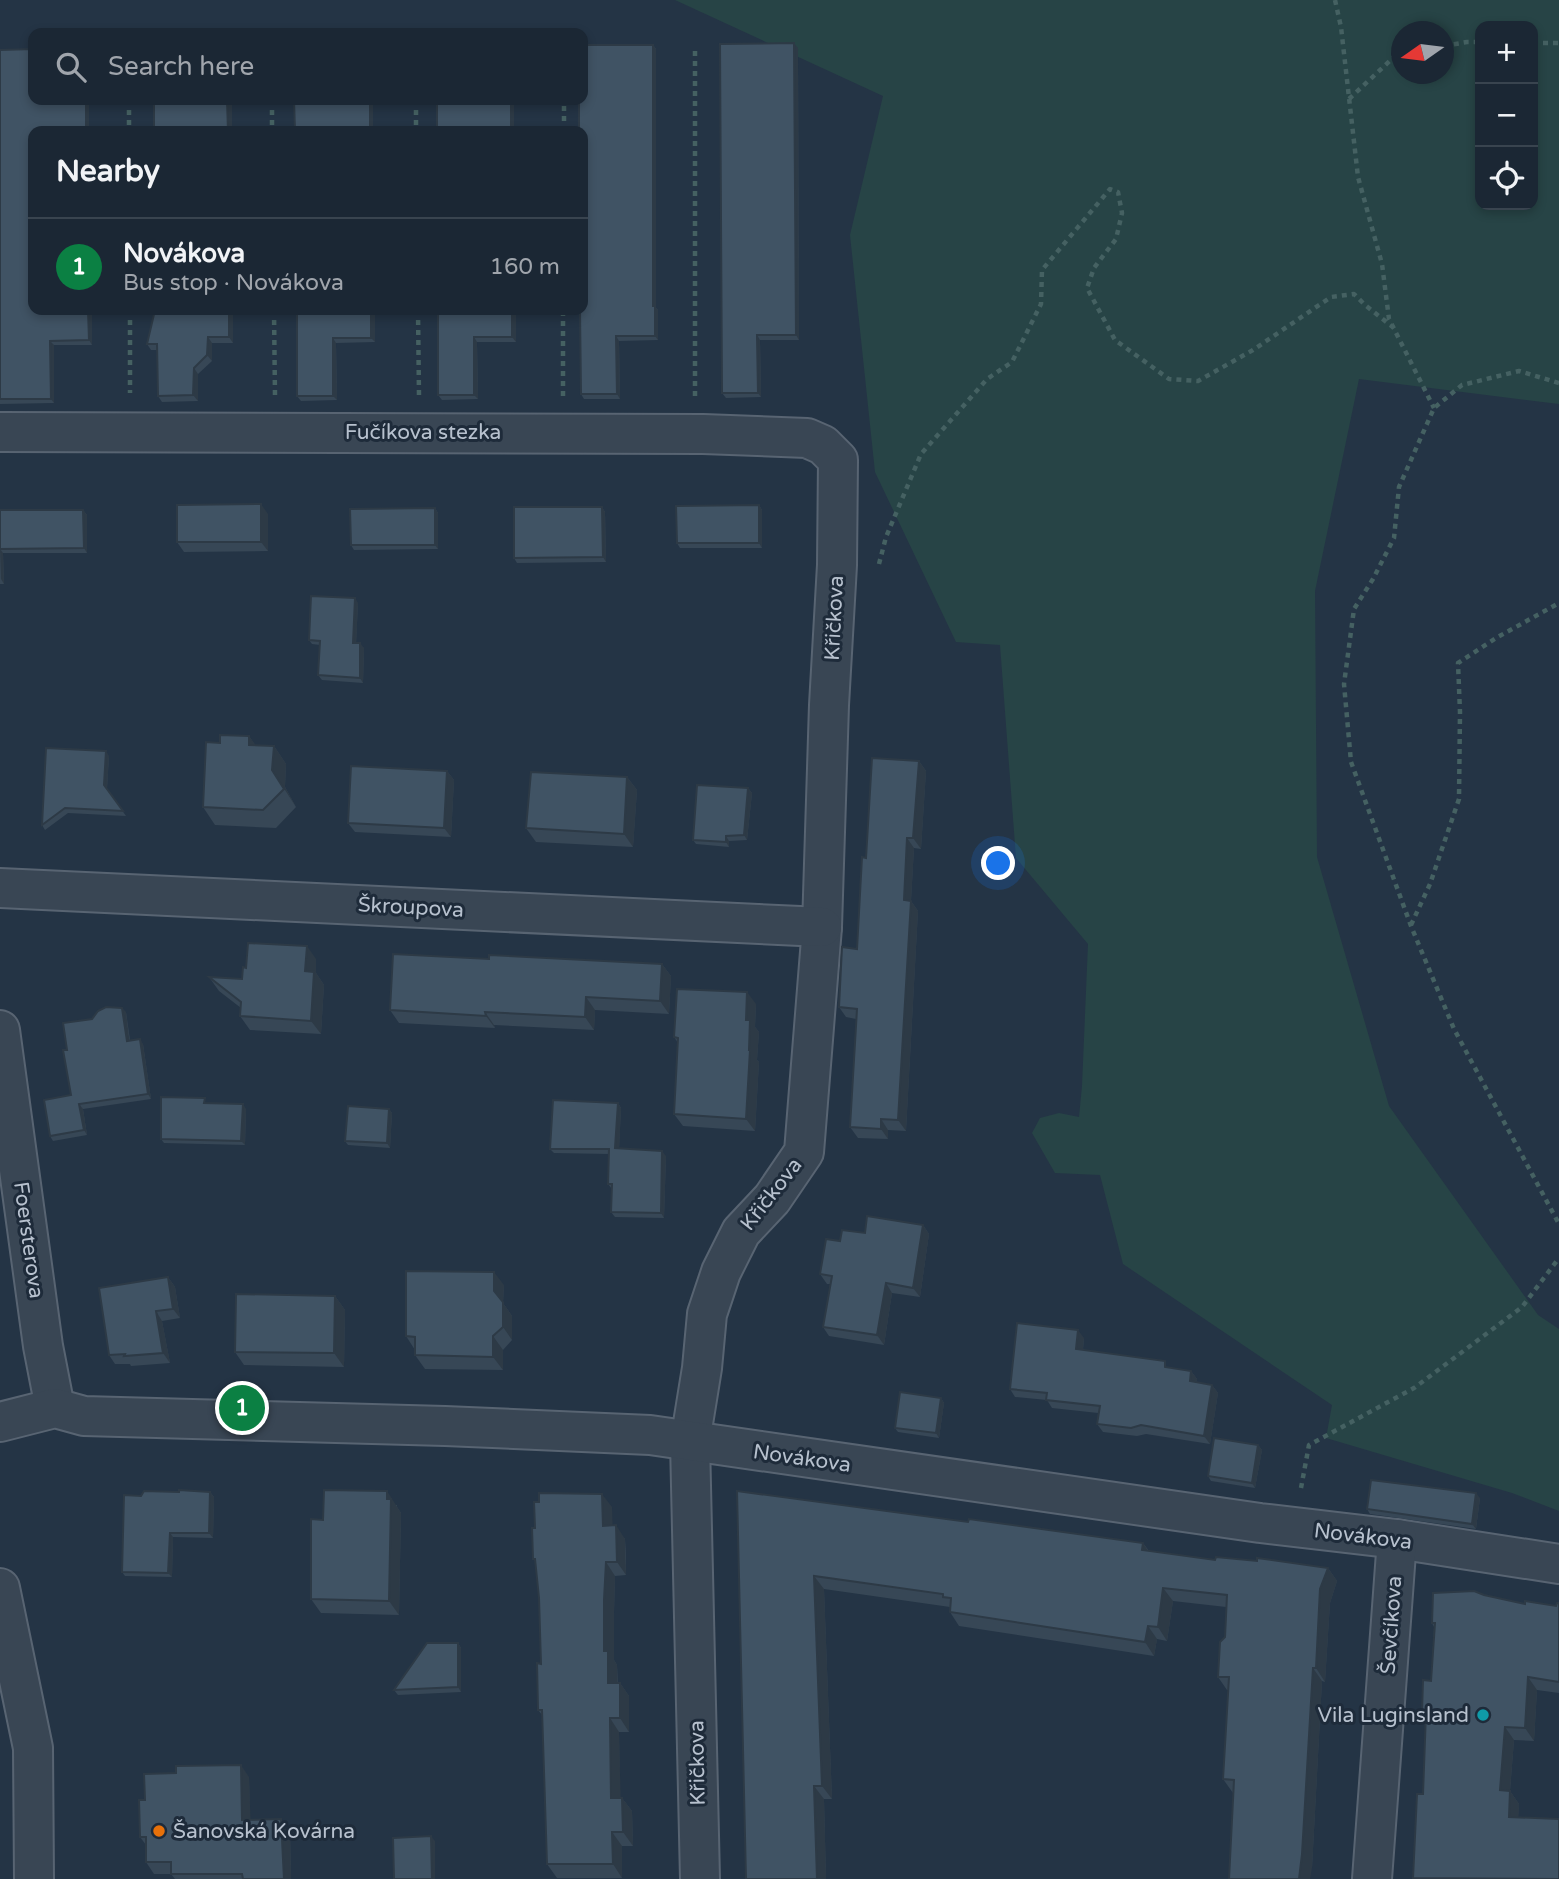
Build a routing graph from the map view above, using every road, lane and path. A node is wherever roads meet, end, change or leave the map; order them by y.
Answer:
1 (1335, 0) edge
2 (1475, 42) edge
3 (1538, 43) edge
4 (1559, 43) edge
5 (1454, 45) edge
6 (695, 51) dead end
7 (1391, 60) edge
8 (1349, 100) junction
9 (129, 105) edge
10 (272, 105) edge
11 (416, 105) edge
12 (564, 105) edge
13 (129, 126) edge
14 (272, 126) edge
15 (416, 126) edge
16 (564, 126) edge
17 (130, 315) edge
18 (274, 315) edge
19 (418, 315) edge
20 (563, 315) edge
21 (1394, 328) junction
22 (1559, 383) edge
23 (1434, 408) junction
24 (0, 432) edge
25 (130, 432) junction
26 (275, 432) junction
27 (419, 432) junction
28 (562, 433) junction
29 (695, 434) junction
30 (838, 460) joint
31 (878, 564) dead end
32 (1559, 603) edge
33 (0, 888) edge
34 (1411, 926) junction
35 (821, 927) junction
36 (0, 1030) edge
37 (1559, 1224) edge
38 (1559, 1258) edge
39 (55, 1408) junction
40 (0, 1422) edge
41 (690, 1442) junction
42 (1294, 1527) junction
43 (1397, 1539) junction
44 (1559, 1564) edge
45 (0, 1588) edge
46 (34, 1879) edge
47 (700, 1879) edge
48 (1372, 1879) edge

1 - 8 path
2 - 5 path
3 - 4 path
6 - 29 path
7 - 8 path
8 - 21 path
9 - 13 path
10 - 14 path
11 - 15 path
12 - 16 path
17 - 25 path
18 - 26 path
19 - 27 path
20 - 28 path
21 - 23 path
21 - 31 path
22 - 23 path
23 - 34 path
24 - 25 street, Fučíkova stezka
25 - 26 street, Fučíkova stezka
26 - 27 street, Fučíkova stezka
27 - 28 street, Fučíkova stezka
28 - 29 street, Fučíkova stezka
29 - 30 street, Fučíkova stezka
30 - 35 street, Křičkova
32 - 34 path
33 - 35 street, Škroupova
34 - 37 path
35 - 41 street, Křičkova
36 - 39 street, Foersterova
38 - 42 path
39 - 40 street, Novákova
39 - 41 street, Novákova
41 - 42 street, Novákova
41 - 47 street, Křičkova
42 - 43 street, Novákova
43 - 44 street, Novákova
43 - 48 street, Ševčíkova
45 - 46 street

